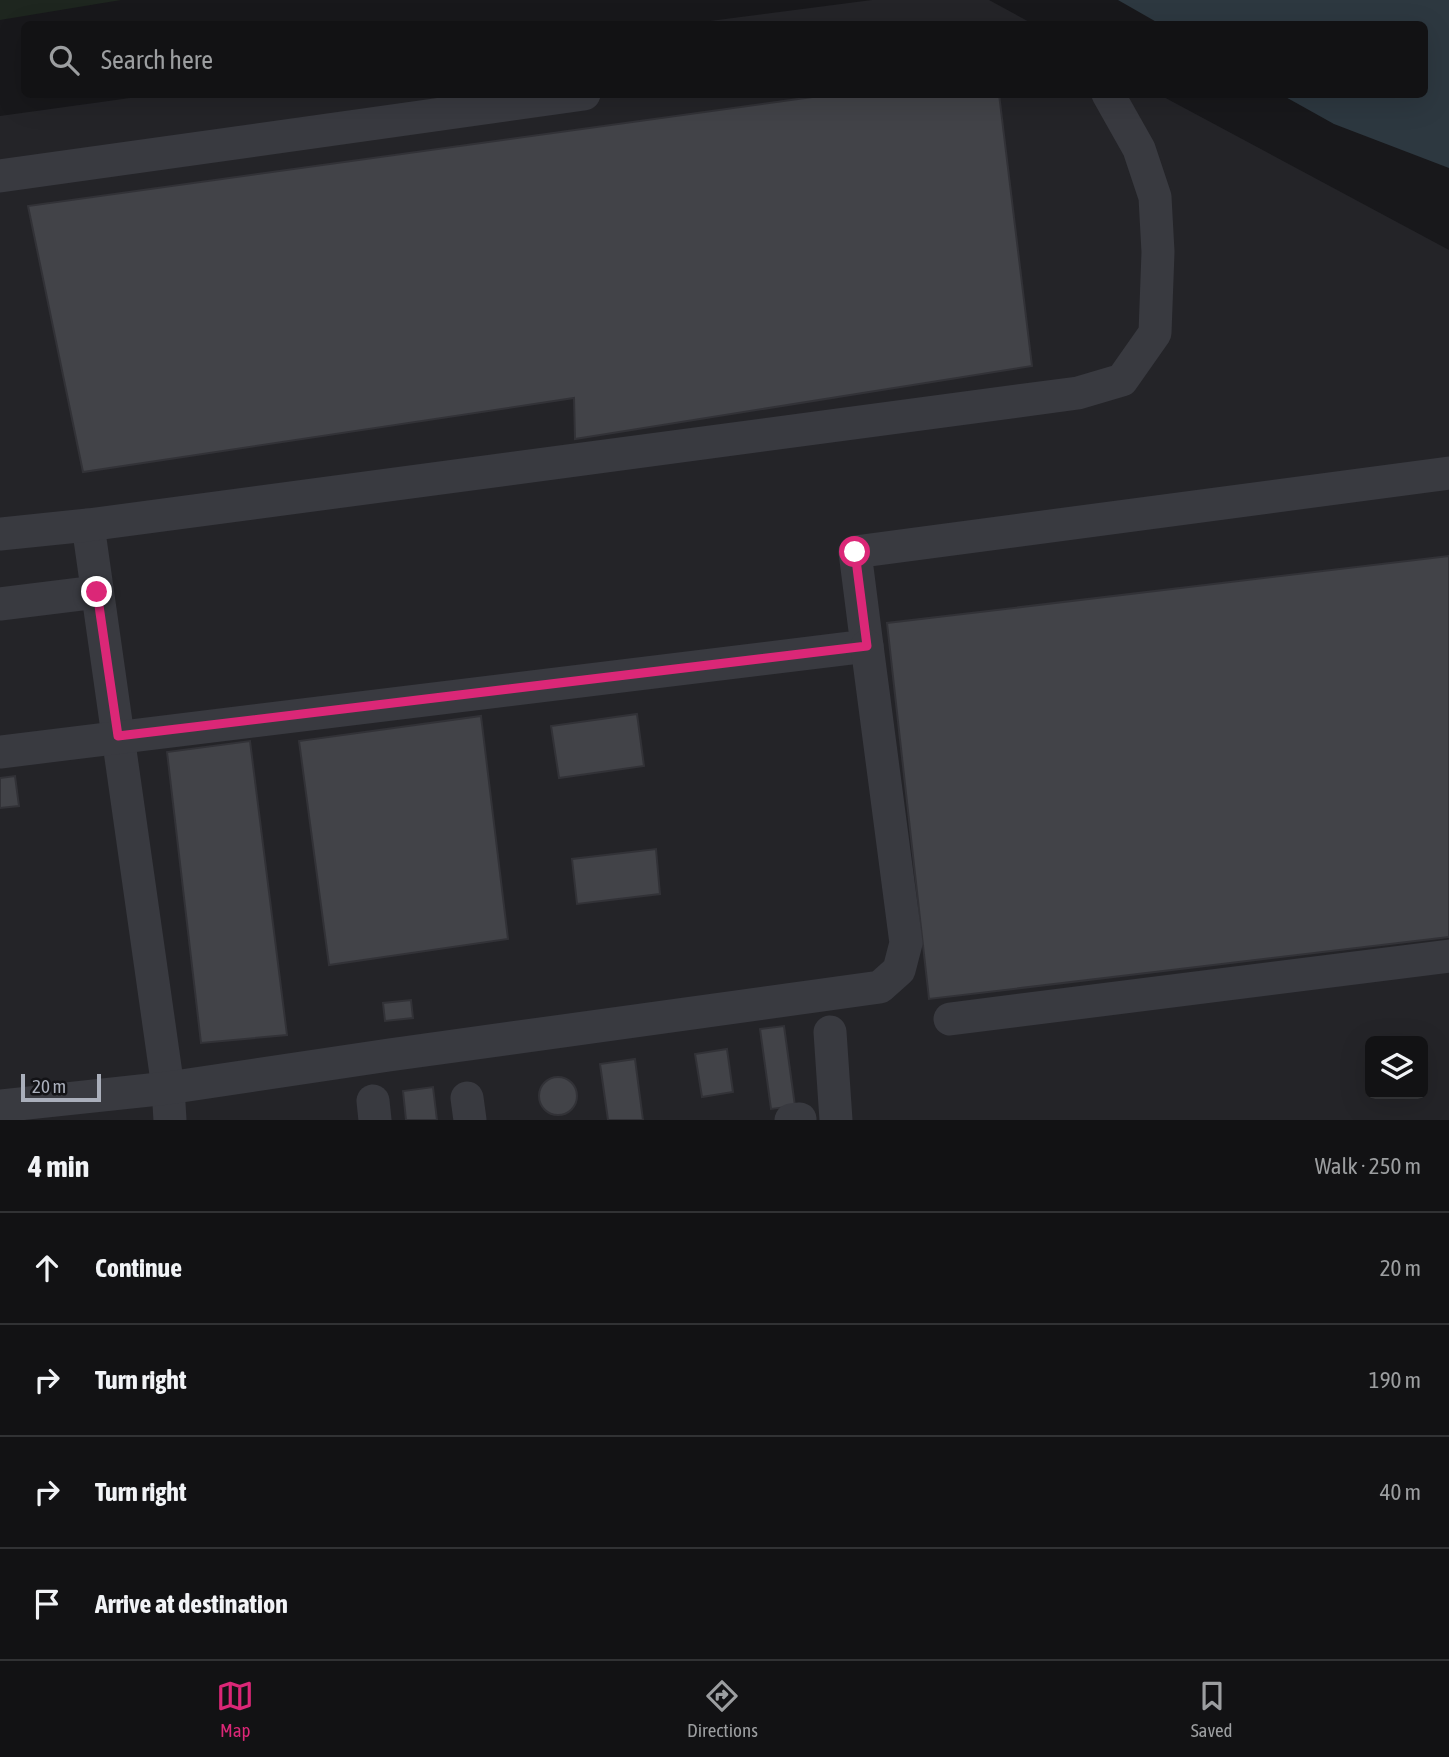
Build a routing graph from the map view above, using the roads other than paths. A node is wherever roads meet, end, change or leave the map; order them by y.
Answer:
1 (556, 98) edge
2 (1110, 98) edge
3 (0, 176) edge
4 (1449, 473) edge
5 (88, 525) junction
6 (0, 534) edge
7 (97, 592) junction
8 (0, 604) edge
9 (867, 646) junction
10 (118, 736) junction
11 (0, 752) edge
12 (1449, 956) edge
13 (950, 1019) dead end
14 (830, 1032) dead end
15 (169, 1104) edge
16 (0, 1105) edge
17 (836, 1120) edge

1 - 3 lane
2 - 5 lane
4 - 9 lane
5 - 6 lane
5 - 7 lane
7 - 8 lane
7 - 10 lane
9 - 10 lane
9 - 15 lane
10 - 11 lane
10 - 15 lane
12 - 13 lane
14 - 17 lane
15 - 16 lane

